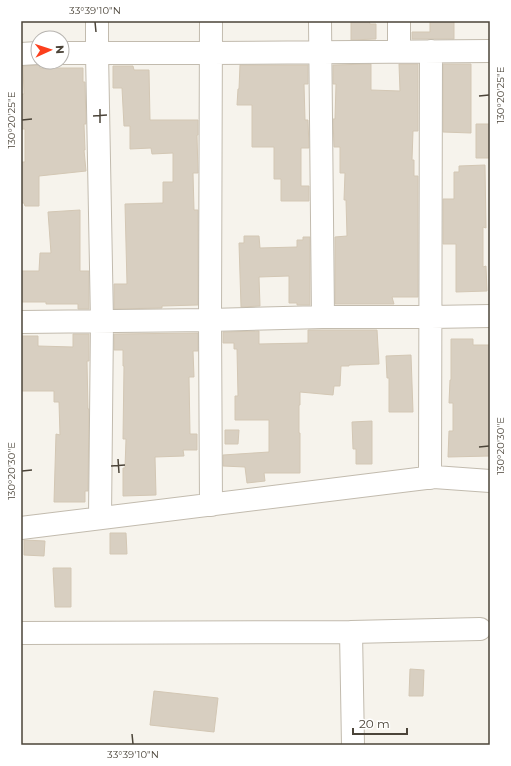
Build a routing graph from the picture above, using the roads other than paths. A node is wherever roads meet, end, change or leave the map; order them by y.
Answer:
1 (97, 21) edge
2 (211, 21) edge
3 (320, 21) edge
4 (399, 21) edge
5 (490, 50) edge
6 (399, 51) junction
7 (431, 51) junction
8 (320, 52) junction
9 (70, 53) edge
10 (96, 53) junction
11 (211, 53) junction
12 (490, 316) edge
13 (323, 317) junction
14 (431, 317) junction
15 (210, 320) junction
16 (102, 321) junction
17 (21, 322) edge
18 (430, 478) junction
19 (490, 481) edge
20 (211, 505) junction
21 (100, 518) junction
22 (21, 528) edge
23 (480, 629) dead end
24 (351, 632) junction
25 (21, 633) edge
26 (353, 745) edge

1 - 10 street
2 - 11 street
3 - 8 street
4 - 6 street
5 - 7 street
6 - 7 street
6 - 8 street
7 - 14 street
8 - 11 street
8 - 13 street
9 - 10 street
10 - 11 street
10 - 16 street
11 - 15 street
12 - 14 street
13 - 14 street
13 - 15 street
14 - 18 street
15 - 16 street
15 - 20 street
16 - 17 street
16 - 21 street
18 - 19 street
18 - 20 street
20 - 21 street
21 - 22 street
23 - 24 street
24 - 25 street
24 - 26 street

